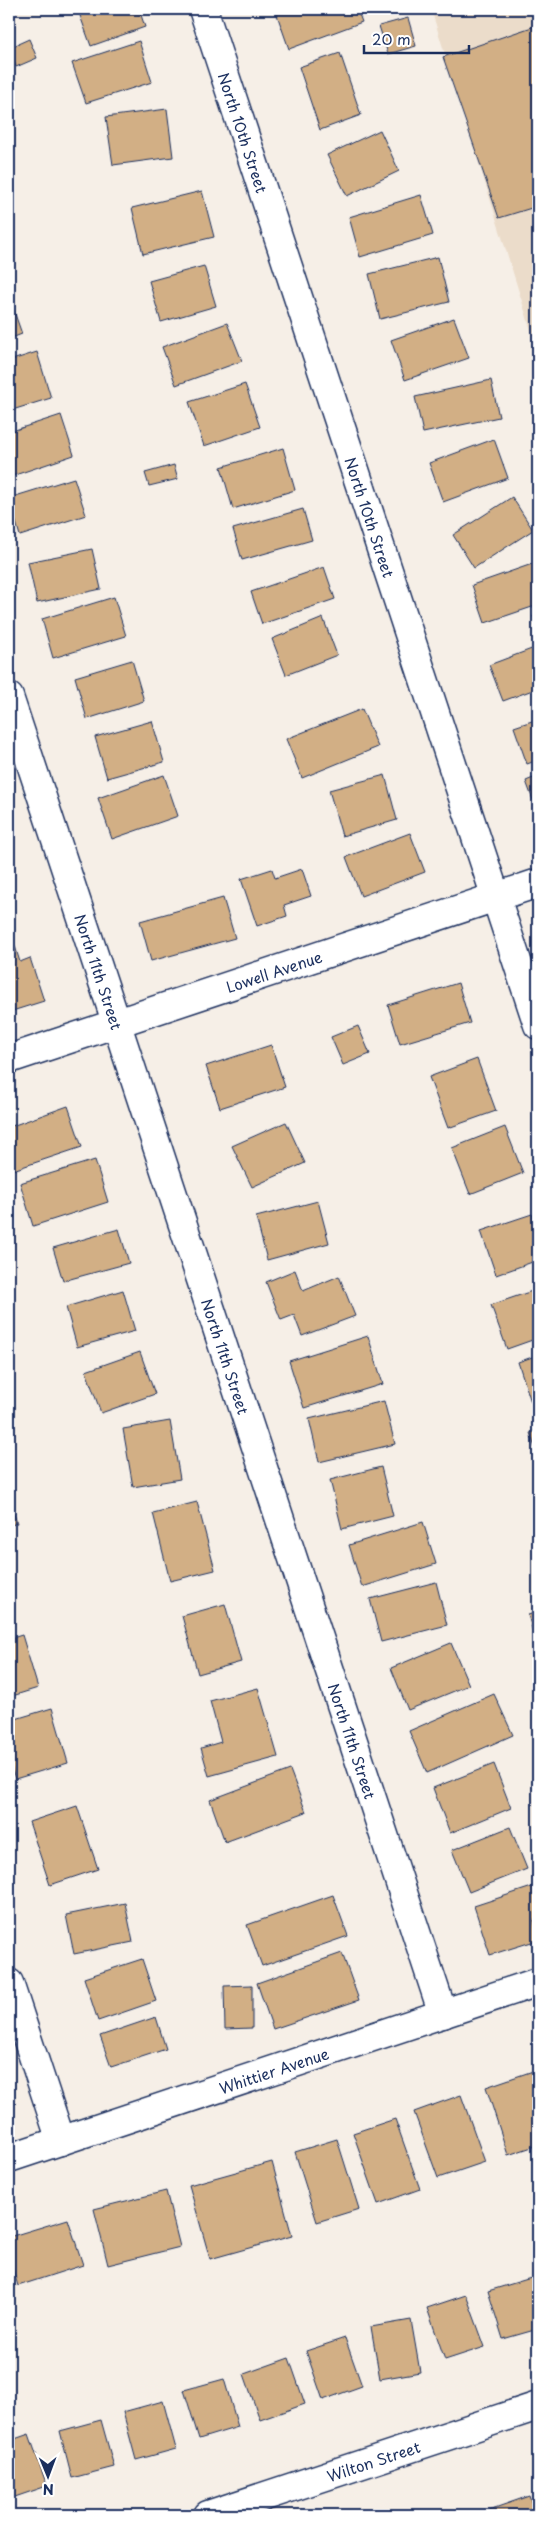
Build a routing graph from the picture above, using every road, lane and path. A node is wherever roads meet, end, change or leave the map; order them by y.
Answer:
1 (203, 9) edge
2 (9, 697) edge
3 (538, 883) edge
4 (496, 897) junction
5 (116, 1023) junction
6 (538, 1025) edge
7 (9, 1059) edge
8 (538, 1982) edge
9 (9, 1983) edge
10 (443, 2014) junction
11 (61, 2141) junction
12 (9, 2158) edge
13 (538, 2406) edge
14 (208, 2515) edge

1 - 4 street, North 10th Street
2 - 5 street, North 11th Street
3 - 4 street, Lowell Avenue
4 - 5 street, Lowell Avenue
4 - 6 street, North 10th Street
5 - 7 street, Lowell Avenue
5 - 10 street, North 11th Street
8 - 10 street, Whittier Avenue
9 - 11 street
10 - 11 street, Whittier Avenue
11 - 12 street, Whittier Avenue
13 - 14 street, Wilton Street

